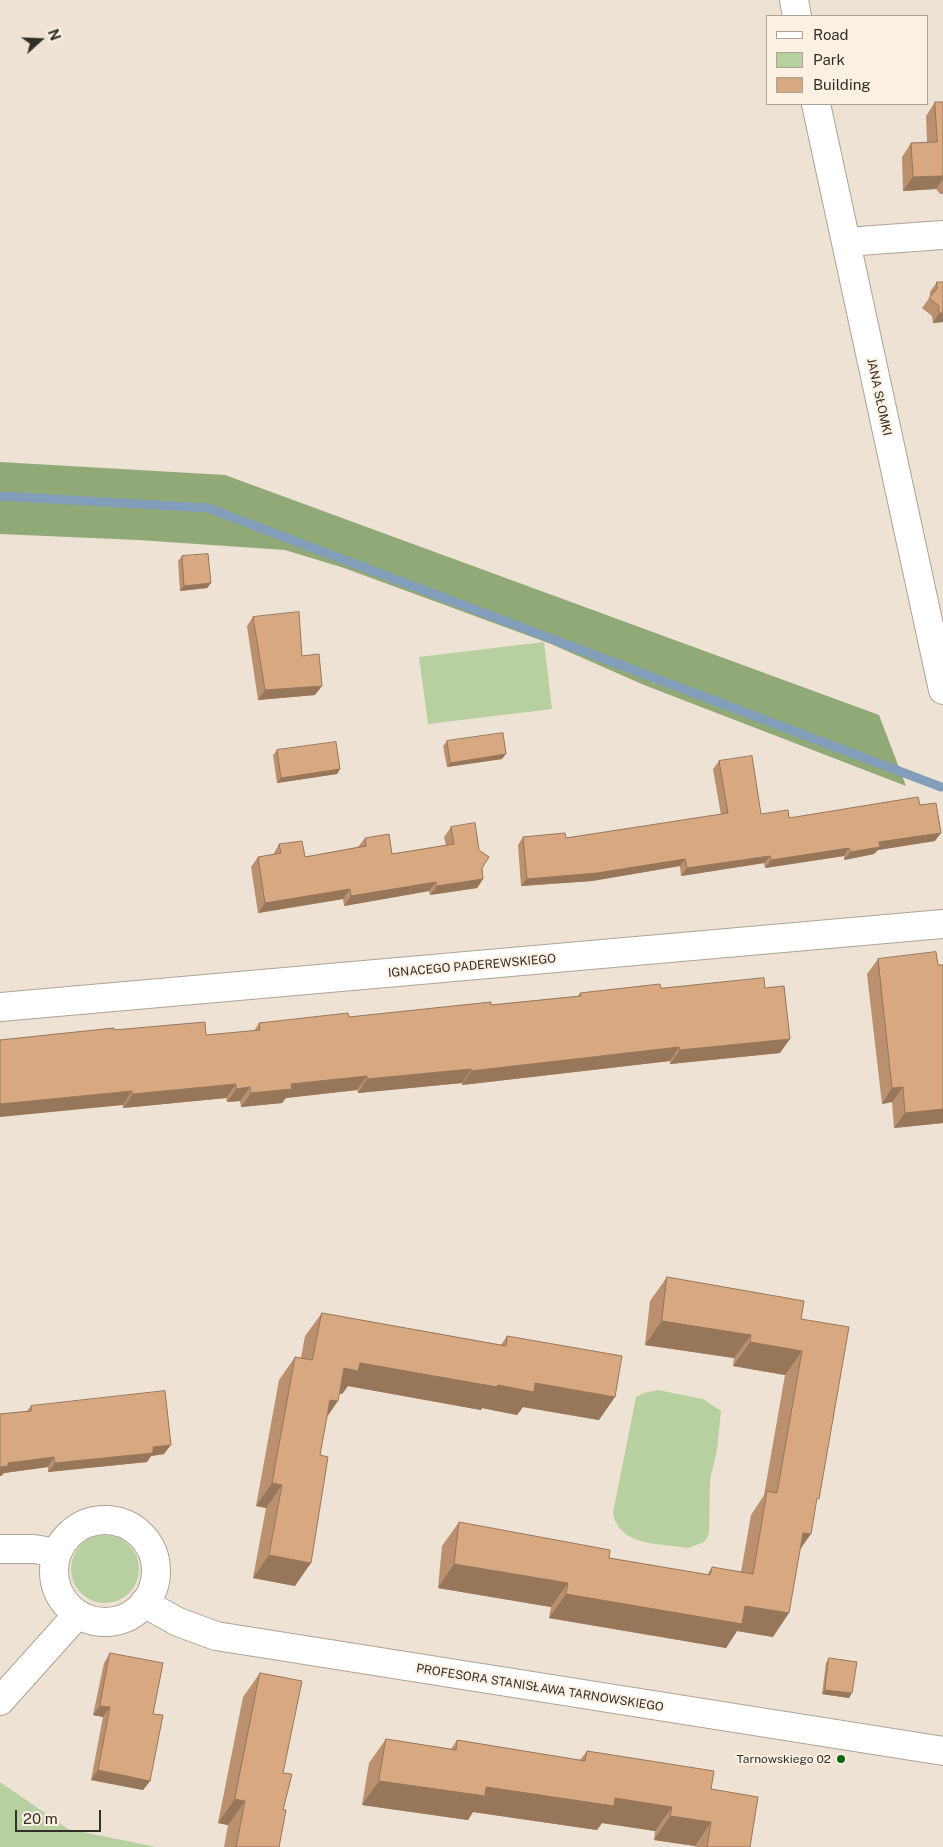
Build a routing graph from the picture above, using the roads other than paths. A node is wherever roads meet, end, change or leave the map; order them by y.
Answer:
1 (794, 0) edge
2 (797, 15) edge
3 (816, 105) edge
4 (943, 235) edge
5 (846, 242) junction
6 (943, 690) edge
7 (943, 924) edge
8 (0, 1007) edge
9 (0, 1550) edge
10 (57, 1553) junction
11 (148, 1597) junction
12 (78, 1614) junction
13 (0, 1701) edge
14 (943, 1751) edge

1 - 2 street
3 - 5 street, JANA SŁOMKI
4 - 5 street
5 - 6 street, JANA SŁOMKI
7 - 8 street, IGNACEGO PADEREWSKIEGO
9 - 10 street
10 - 11 street
10 - 12 street
11 - 12 street
11 - 14 street, PROFESORA STANISŁAWA TARNOWSKIEGO
12 - 13 street

